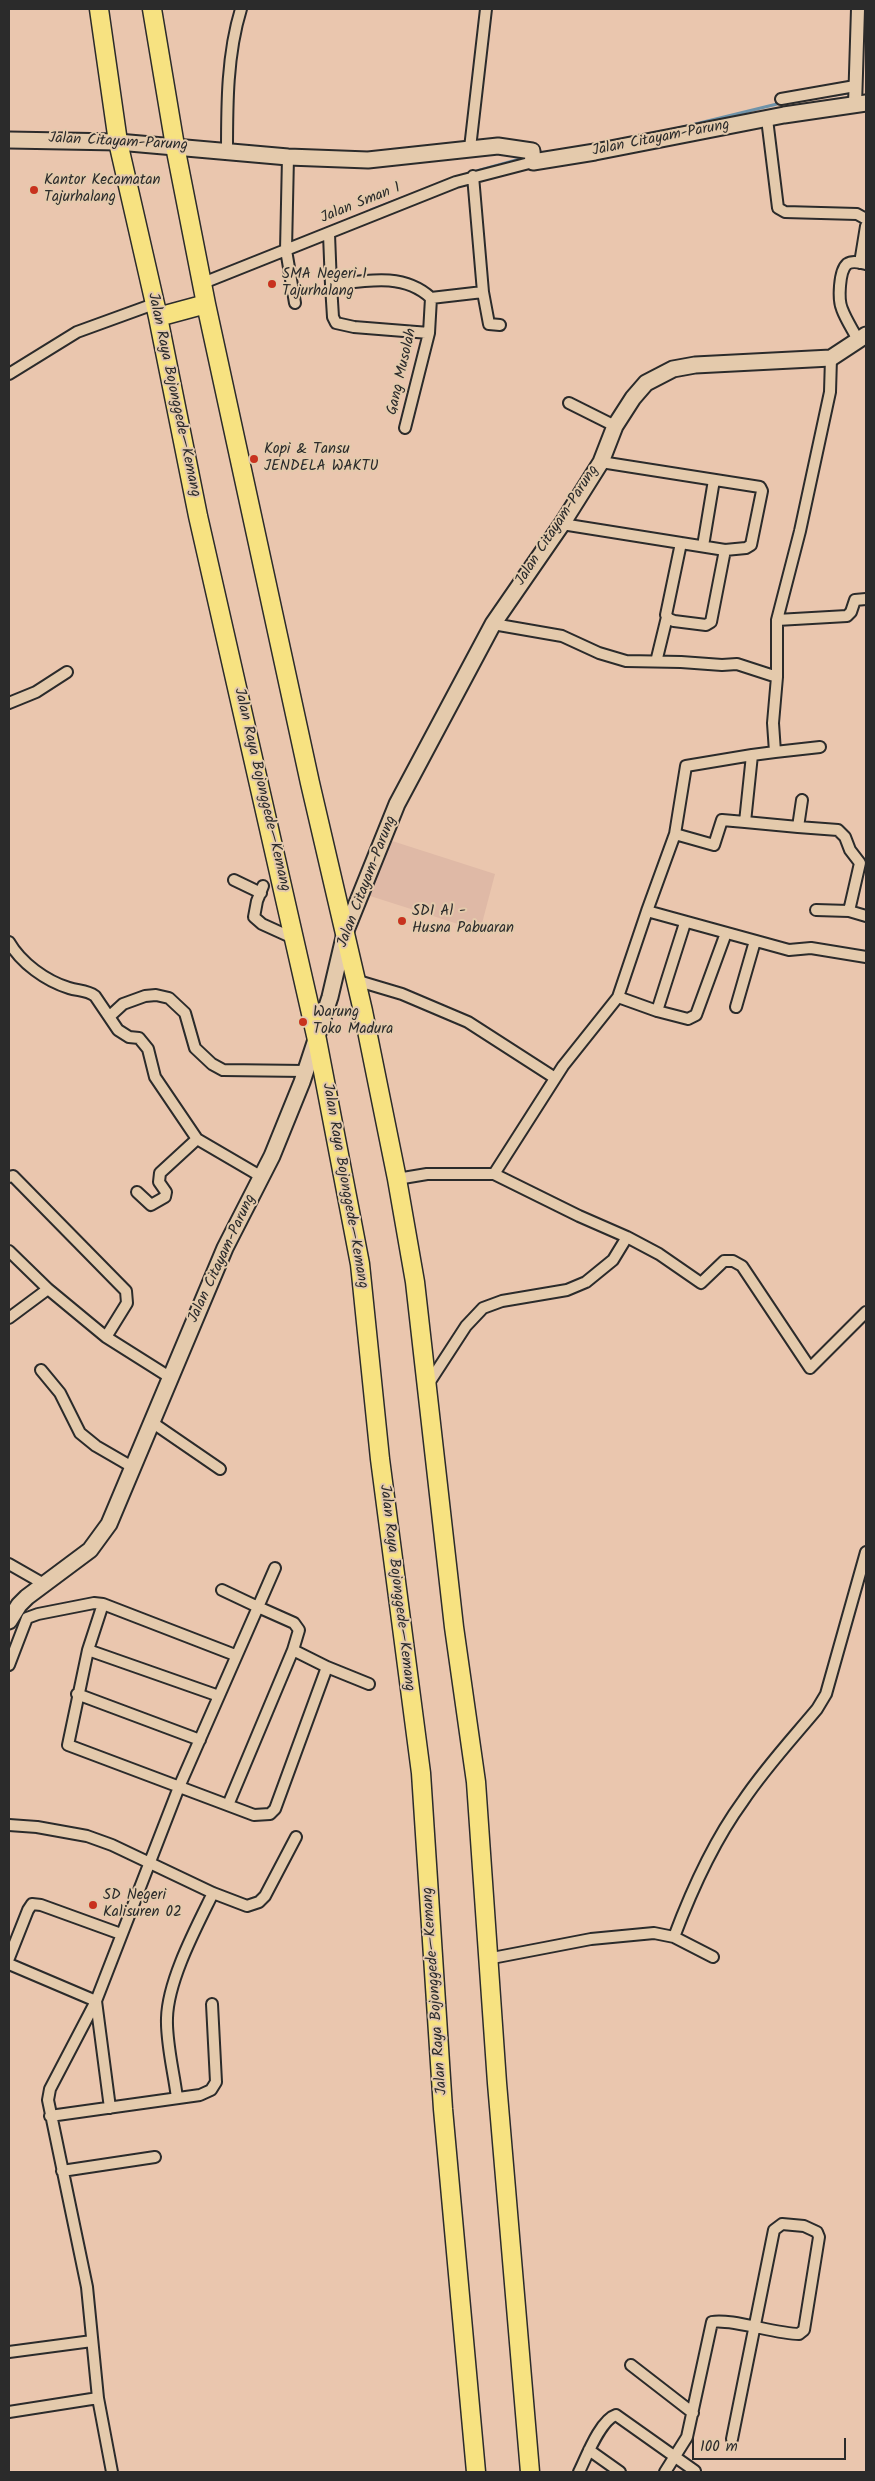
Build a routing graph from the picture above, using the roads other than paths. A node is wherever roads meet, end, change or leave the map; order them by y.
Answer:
1 (99, 9) edge
2 (152, 9) edge
3 (241, 9) edge
4 (486, 9) edge
5 (858, 9) edge
6 (857, 96) edge
7 (781, 98) dead end
8 (767, 118) junction
9 (9, 140) edge
10 (118, 142) junction
11 (174, 146) junction
12 (470, 148) junction
13 (227, 152) junction
14 (288, 157) junction
15 (532, 158) junction
16 (473, 176) junction
17 (866, 219) edge
18 (866, 226) edge
19 (328, 234) junction
20 (286, 250) junction
21 (863, 263) edge
22 (203, 282) junction
23 (331, 285) junction
24 (483, 292) junction
25 (430, 298) junction
26 (295, 303) dead end
27 (206, 304) junction
28 (156, 310) junction
29 (500, 325) dead end
30 (429, 333) junction
31 (862, 337) edge
32 (831, 358) junction
33 (9, 374) edge
34 (569, 403) dead end
35 (615, 426) junction
36 (405, 428) dead end
37 (600, 462) junction
38 (714, 480) junction
39 (562, 524) junction
40 (681, 543) junction
41 (702, 546) junction
42 (725, 550) junction
43 (866, 599) edge
44 (667, 617) junction
45 (777, 620) junction
46 (493, 624) junction
47 (656, 658) dead end
48 (67, 672) dead end
49 (777, 676) junction
50 (9, 703) edge
51 (820, 747) dead end
52 (775, 752) junction
53 (752, 755) junction
54 (802, 800) dead end
55 (745, 822) junction
56 (798, 827) junction
57 (675, 834) junction
58 (234, 880) dead end
59 (816, 910) dead end
60 (646, 911) junction
61 (849, 911) junction
62 (866, 916) edge
63 (685, 923) junction
64 (345, 933) junction
65 (726, 933) junction
66 (296, 940) junction
67 (755, 941) junction
68 (9, 942) edge
69 (866, 957) edge
70 (355, 980) junction
71 (618, 997) junction
72 (736, 1006) dead end
73 (656, 1011) junction
74 (110, 1016) junction
75 (317, 1040) junction
76 (306, 1071) junction
77 (555, 1078) junction
78 (197, 1139) junction
79 (494, 1174) junction
80 (9, 1177) edge
81 (262, 1177) junction
82 (398, 1179) junction
83 (137, 1192) dead end
84 (627, 1237) junction
85 (9, 1250) edge
86 (48, 1289) junction
87 (865, 1316) edge
88 (9, 1318) edge
89 (106, 1337) junction
90 (41, 1370) dead end
91 (171, 1378) junction
92 (426, 1386) junction
93 (153, 1423) junction
94 (134, 1468) junction
95 (220, 1469) dead end
96 (866, 1552) edge
97 (9, 1564) edge
98 (275, 1568) dead end
99 (44, 1584) junction
100 (222, 1590) dead end
101 (103, 1604) junction
102 (258, 1607) junction
103 (10, 1616) edge
104 (88, 1650) junction
105 (293, 1650) junction
106 (235, 1655) junction
107 (9, 1665) edge
108 (327, 1667) junction
109 (369, 1684) dead end
110 (77, 1694) junction
111 (219, 1696) junction
112 (200, 1740) junction
113 (179, 1788) junction
114 (228, 1805) junction
115 (9, 1825) edge
116 (296, 1837) dead end
117 (148, 1863) junction
118 (213, 1893) junction
119 (121, 1934) junction
120 (674, 1937) junction
121 (713, 1957) dead end
122 (9, 1958) edge
123 (487, 1959) junction
124 (9, 1964) edge
125 (96, 2001) junction
126 (212, 2004) dead end
127 (177, 2098) junction
128 (110, 2108) junction
129 (50, 2116) junction
130 (155, 2157) dead end
131 (62, 2171) junction
132 (756, 2328) junction
133 (92, 2342) junction
134 (9, 2352) edge
135 (631, 2365) dead end
136 (98, 2398) junction
137 (9, 2412) edge
138 (693, 2413) junction
139 (732, 2439) dead end
140 (590, 2450) junction
141 (676, 2457) junction
142 (695, 2471) dead end
143 (112, 2472) edge
144 (476, 2472) edge
145 (530, 2472) edge
146 (579, 2472) edge
147 (620, 2472) edge
148 (665, 2472) edge

1 - 10 highway, Jalan Raya Bojonggede—Kemang
2 - 11 highway
3 - 13 street
4 - 12 street
5 - 6 street
6 - 7 street
6 - 8 main road, Jalan Citayam-Parung
8 - 15 main road, Jalan Citayam-Parung
8 - 17 street
9 - 10 main road, Jalan Citayam-Parung
10 - 11 main road, Jalan Citayam-Parung
10 - 28 highway, Jalan Raya Bojonggede—Kemang
11 - 13 main road, Jalan Citayam-Parung
11 - 22 highway
12 - 14 main road, Jalan Citayam-Parung
12 - 15 main road, Jalan Citayam-Parung
13 - 14 main road, Jalan Citayam-Parung
14 - 20 street
15 - 16 street, Jalan Sman 1
16 - 19 street, Jalan Sman 1
16 - 24 street
18 - 21 street
19 - 20 street, Jalan Sman 1
19 - 23 street
20 - 22 street, Jalan Sman 1
20 - 26 street
21 - 31 street
22 - 27 highway
23 - 25 street
23 - 30 street
24 - 25 street
24 - 29 street
25 - 30 street, Gang Musolah
27 - 28 highway
27 - 64 highway
28 - 33 street
28 - 66 highway, Jalan Raya Bojonggede—Kemang
30 - 36 street, Gang Musolah
31 - 32 main road
32 - 35 main road, Jalan Citayam-Parung
32 - 45 street
34 - 35 street
35 - 37 main road, Jalan Citayam-Parung
37 - 38 street
37 - 39 main road, Jalan Citayam-Parung
38 - 41 street
38 - 42 street
39 - 40 street
39 - 46 main road, Jalan Citayam-Parung
40 - 41 street
40 - 44 street
41 - 42 street
42 - 44 street
43 - 45 street
44 - 47 street
45 - 49 street
46 - 49 street
46 - 64 main road, Jalan Citayam-Parung
48 - 50 street
49 - 52 street
51 - 52 street
52 - 53 street
53 - 55 street
53 - 57 street
54 - 56 street
55 - 56 street
55 - 57 street
56 - 61 street
57 - 60 street
58 - 66 street
59 - 61 street
60 - 63 street
60 - 71 street
61 - 62 street
63 - 65 street
63 - 73 street
64 - 70 highway
64 - 75 main road, Jalan Citayam-Parung
65 - 67 street
65 - 73 street
66 - 75 highway, Jalan Raya Bojonggede—Kemang
67 - 69 street
67 - 72 street
68 - 74 street
70 - 77 street
70 - 82 highway
71 - 73 street
71 - 77 street
74 - 76 street
74 - 78 street
75 - 76 main road, Jalan Citayam-Parung
75 - 144 highway, Jalan Raya Bojonggede—Kemang
76 - 81 main road, Jalan Citayam-Parung
77 - 79 street
78 - 81 street
78 - 83 street
79 - 82 street
79 - 84 street
80 - 89 street
81 - 91 main road, Jalan Citayam-Parung
82 - 92 highway
84 - 87 street
84 - 92 street
85 - 86 street
86 - 88 street
86 - 89 street
89 - 91 street
90 - 94 street
91 - 93 main road, Jalan Citayam-Parung
92 - 123 highway
93 - 94 main road, Jalan Citayam-Parung
93 - 95 street
94 - 99 main road, Jalan Citayam-Parung
96 - 120 street
97 - 99 street
98 - 102 street
99 - 103 main road, Jalan Citayam-Parung
100 - 102 street
101 - 104 street
101 - 106 street
101 - 107 street
102 - 105 street
102 - 106 street
104 - 110 street
104 - 111 street
105 - 108 street
105 - 114 street
106 - 111 street
108 - 109 street
108 - 114 street
110 - 112 street
110 - 113 street
111 - 112 street
112 - 113 street
113 - 114 street
113 - 117 street
115 - 117 street
116 - 118 street
117 - 118 street
117 - 119 street
118 - 127 street
119 - 122 street
119 - 125 street
120 - 121 street
120 - 123 street
123 - 145 highway
124 - 125 street
125 - 128 street
125 - 129 street
126 - 127 street
127 - 128 street
128 - 129 street
129 - 131 street
130 - 131 street
131 - 133 street
132 - 132 street
132 - 138 street
132 - 139 street
133 - 134 street
133 - 136 street
135 - 138 street
136 - 137 street
136 - 143 street
138 - 141 street
140 - 141 street
140 - 146 street
140 - 147 street
141 - 142 street
141 - 148 street

